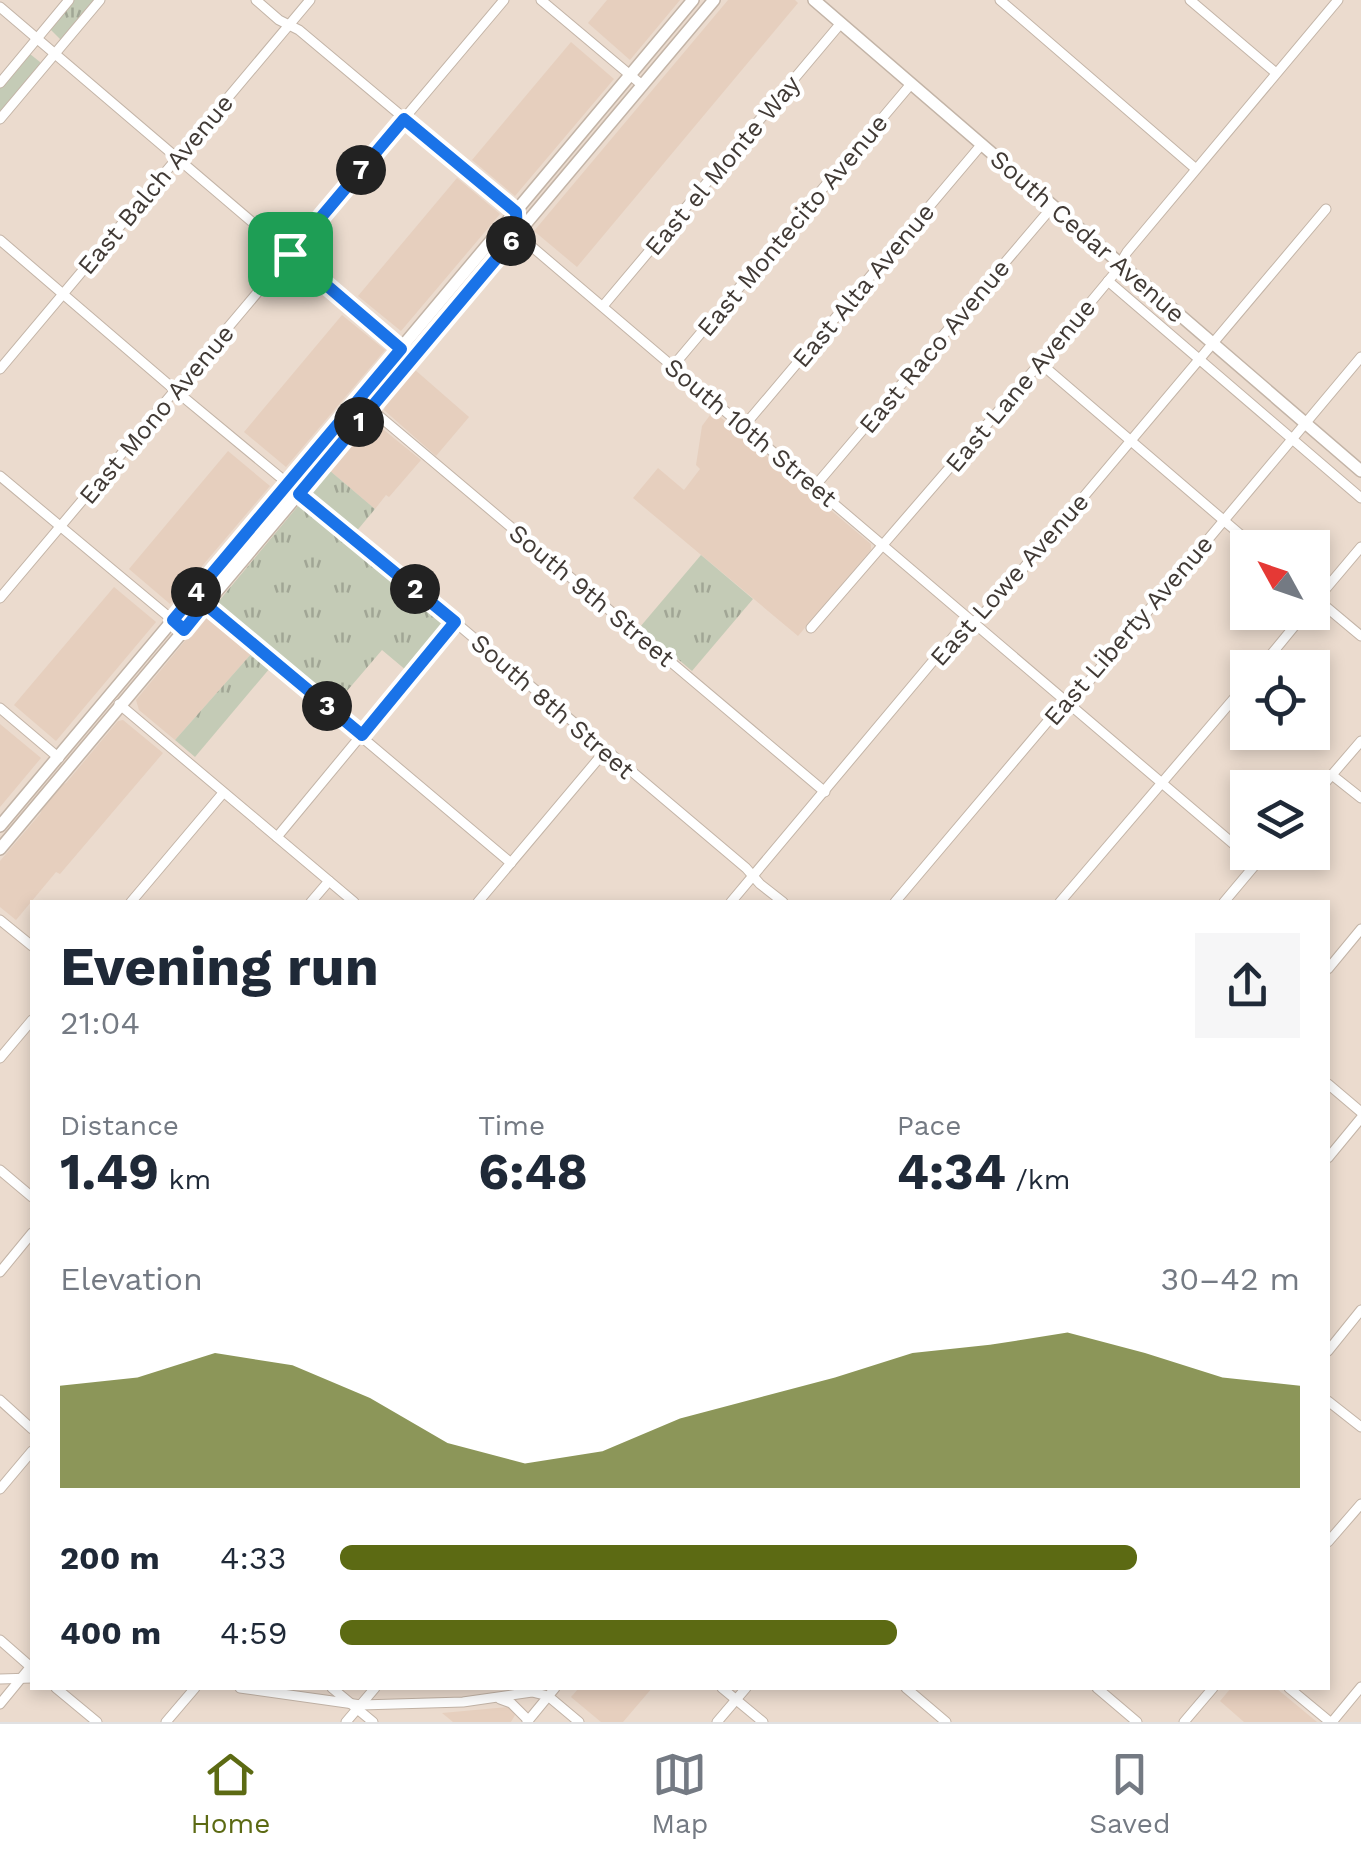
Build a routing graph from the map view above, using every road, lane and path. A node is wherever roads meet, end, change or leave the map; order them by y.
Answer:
1 (70, 0) edge
2 (100, 0) edge
3 (256, 0) edge
4 (310, 0) edge
5 (504, 0) edge
6 (541, 0) edge
7 (694, 0) edge
8 (714, 0) edge
9 (814, 0) edge
10 (1000, 0) edge
11 (1190, 0) edge
12 (1338, 0) edge
13 (0, 7) edge
14 (841, 23) junction
15 (289, 25) junction
16 (37, 39) junction
17 (55, 54) junction
18 (1276, 73) junction
19 (631, 76) junction
20 (0, 82) edge
21 (911, 84) junction
22 (642, 85) junction
23 (0, 119) edge
24 (404, 119) junction
25 (982, 144) junction
26 (177, 158) junction
27 (1196, 169) junction
28 (1053, 206) junction
29 (1326, 210) dead end
30 (516, 212) junction
31 (517, 234) junction
32 (0, 240) edge
33 (290, 254) junction
34 (1120, 264) junction
35 (1108, 282) junction
36 (63, 293) junction
37 (603, 306) junction
38 (1213, 344) junction
39 (401, 349) junction
40 (1361, 357) edge
41 (1199, 360) junction
42 (1040, 363) junction
43 (673, 366) junction
44 (0, 369) edge
45 (176, 391) junction
46 (359, 399) junction
47 (370, 409) junction
48 (1306, 423) junction
49 (744, 426) junction
50 (1292, 440) junction
51 (1131, 441) junction
52 (1361, 471) edge
53 (0, 476) edge
54 (288, 484) junction
55 (815, 486) junction
56 (299, 494) junction
57 (1361, 498) edge
58 (1224, 520) junction
59 (59, 527) junction
60 (1235, 530) edge
61 (884, 546) junction
62 (1361, 548) edge
63 (1330, 582) edge
64 (0, 598) edge
65 (205, 604) junction
66 (1330, 612) edge
67 (173, 620) junction
68 (455, 622) junction
69 (972, 622) junction
70 (811, 628) dead end
71 (184, 630) junction
72 (1291, 630) edge
73 (1361, 636) edge
74 (1275, 650) edge
75 (108, 697) junction
76 (1230, 703) edge
77 (1067, 704) junction
78 (120, 705) junction
79 (0, 708) edge
80 (362, 735) junction
81 (1361, 741) edge
82 (605, 751) junction
83 (58, 757) junction
84 (69, 767) junction
85 (1332, 775) junction
86 (1330, 777) edge
87 (1161, 784) junction
88 (825, 792) junction
89 (223, 793) junction
90 (1361, 798) edge
91 (0, 826) edge
92 (277, 838) junction
93 (1230, 842) edge
94 (0, 849) edge
95 (511, 863) junction
96 (1252, 870) edge
97 (753, 876) junction
98 (329, 881) junction
99 (133, 900) edge
100 (313, 900) edge
101 (352, 900) edge
102 (480, 900) edge
103 (733, 900) edge
104 (781, 900) edge
105 (897, 900) edge
106 (1062, 900) edge
107 (1226, 900) edge
108 (0, 920) edge
109 (1361, 928) edge
110 (30, 944) edge
111 (1330, 967) edge
112 (30, 1022) edge
113 (0, 1058) edge
114 (1330, 1086) edge
115 (1361, 1115) edge
116 (1330, 1155) edge
117 (0, 1170) edge
118 (30, 1195) edge
119 (30, 1236) edge
120 (0, 1272) edge
121 (1361, 1310) edge
122 (1330, 1349) edge
123 (0, 1400) edge
124 (1330, 1403) edge
125 (1361, 1426) edge
126 (30, 1427) edge
127 (30, 1453) edge
128 (0, 1489) edge
129 (1361, 1504) edge
130 (1330, 1540) edge
131 (0, 1640) edge
132 (30, 1671) edge
133 (0, 1678) edge
134 (1361, 1687) edge
135 (58, 1690) edge
136 (193, 1690) edge
137 (253, 1690) edge
138 (335, 1690) edge
139 (373, 1690) edge
140 (724, 1690) edge
141 (744, 1690) edge
142 (908, 1690) edge
143 (1099, 1690) edge
144 (1211, 1690) edge
145 (1291, 1690) edge
146 (552, 1692) edge
147 (498, 1698) junction
148 (736, 1700) junction
149 (0, 1704) edge
150 (357, 1706) junction
151 (527, 1721) edge
152 (97, 1722) edge
153 (166, 1722) edge
154 (346, 1722) edge
155 (374, 1722) edge
156 (579, 1722) edge
157 (717, 1722) edge
158 (763, 1722) edge
159 (946, 1722) edge
160 (1137, 1722) edge
161 (1184, 1722) edge
162 (1331, 1722) edge

1 - 16 street
2 - 17 street
3 - 15 street
4 - 15 street, East Balch Avenue
5 - 24 street, East Mono Avenue
6 - 19 street
7 - 19 main road
8 - 22 main road
9 - 14 main road, South Cedar Avenue
10 - 27 street
11 - 18 street
12 - 18 street, East Lane Avenue
13 - 16 street
14 - 21 main road, South Cedar Avenue
14 - 37 street, East el Monte Way
15 - 24 street
15 - 26 street, East Balch Avenue
16 - 17 street
16 - 20 street
17 - 23 street
17 - 26 street
18 - 27 street, East Lane Avenue
19 - 22 street
19 - 30 main road
21 - 25 main road, South Cedar Avenue
21 - 43 street, East Montecito Avenue
22 - 31 main road
24 - 30 street
24 - 33 street, East Mono Avenue
25 - 28 main road, South Cedar Avenue
25 - 49 street, East Alta Avenue
26 - 33 street
26 - 36 street, East Balch Avenue
27 - 34 street, East Lane Avenue
28 - 34 main road, South Cedar Avenue
28 - 55 street, East Raco Avenue
29 - 38 street, East Lowe Avenue
30 - 31 street
30 - 39 main road
31 - 37 street, South 10th Street
31 - 47 main road
32 - 36 street, South 8th Street
33 - 39 street
33 - 45 street, East Mono Avenue
34 - 35 street, East Lane Avenue
34 - 38 main road, South Cedar Avenue
35 - 41 street
35 - 42 street, East Lane Avenue
36 - 44 street, East Balch Avenue
36 - 45 street, South 8th Street
37 - 43 street, South 10th Street
38 - 41 street, East Lowe Avenue
38 - 48 main road, South Cedar Avenue
39 - 46 main road
40 - 48 street, East Liberty Avenue
41 - 50 street
41 - 51 street, East Lowe Avenue
42 - 51 street
42 - 61 street, East Lane Avenue
43 - 49 street, South 10th Street
45 - 54 street, South 8th Street
45 - 59 street, East Mono Avenue
46 - 47 street, South 9th Street
46 - 54 main road
47 - 56 main road
47 - 88 street, South 9th Street
48 - 50 street, East Liberty Avenue
48 - 52 main road, South Cedar Avenue
49 - 55 street, South 10th Street
50 - 57 street
50 - 58 street, East Liberty Avenue
51 - 58 street
51 - 69 street, East Lowe Avenue
53 - 59 street
54 - 56 street, South 8th Street
54 - 67 main road
55 - 61 street, South 10th Street
56 - 65 main road
56 - 68 street, South 8th Street
58 - 60 street
58 - 77 street, East Liberty Avenue
59 - 64 street, East Mono Avenue
59 - 67 street
61 - 69 street, South 10th Street
61 - 70 street, East Lane Avenue
62 - 63 street
65 - 71 main road
65 - 80 street
66 - 73 street
67 - 71 street
67 - 75 main road
68 - 80 street
68 - 82 street, South 8th Street
69 - 77 street, South 10th Street
69 - 88 street, East Lowe Avenue
71 - 78 main road
72 - 74 street
75 - 78 street
75 - 83 main road
76 - 87 street
77 - 87 street, South 10th Street
77 - 105 street, East Liberty Avenue
78 - 84 main road
78 - 89 street
79 - 83 street
80 - 92 street
80 - 95 street
81 - 85 street
82 - 95 street
82 - 97 street, South 8th Street
83 - 84 street
83 - 91 main road
84 - 94 main road
85 - 86 street
85 - 90 street
87 - 93 street, South 10th Street
87 - 106 street
88 - 97 street, East Lowe Avenue
89 - 92 street
89 - 99 street
92 - 98 street
95 - 102 street
96 - 107 street
97 - 103 street, East Lowe Avenue
97 - 104 street, South 8th Street
98 - 100 street
98 - 101 street
108 - 110 street
109 - 111 street
112 - 113 street
114 - 115 street
115 - 116 street
117 - 118 street
119 - 120 street
121 - 122 street
123 - 126 street
124 - 125 street
127 - 128 street
129 - 130 street
131 - 132 street
132 - 133 street
132 - 149 street
134 - 162 street
135 - 152 street
136 - 153 street
137 - 150 street
138 - 150 street
139 - 150 street
140 - 148 street
141 - 148 street
142 - 159 street
143 - 160 street
144 - 161 street
145 - 162 street
146 - 147 street
146 - 151 street
146 - 156 street
147 - 150 street
147 - 151 street
148 - 157 street
148 - 158 street
150 - 154 street
150 - 155 street

